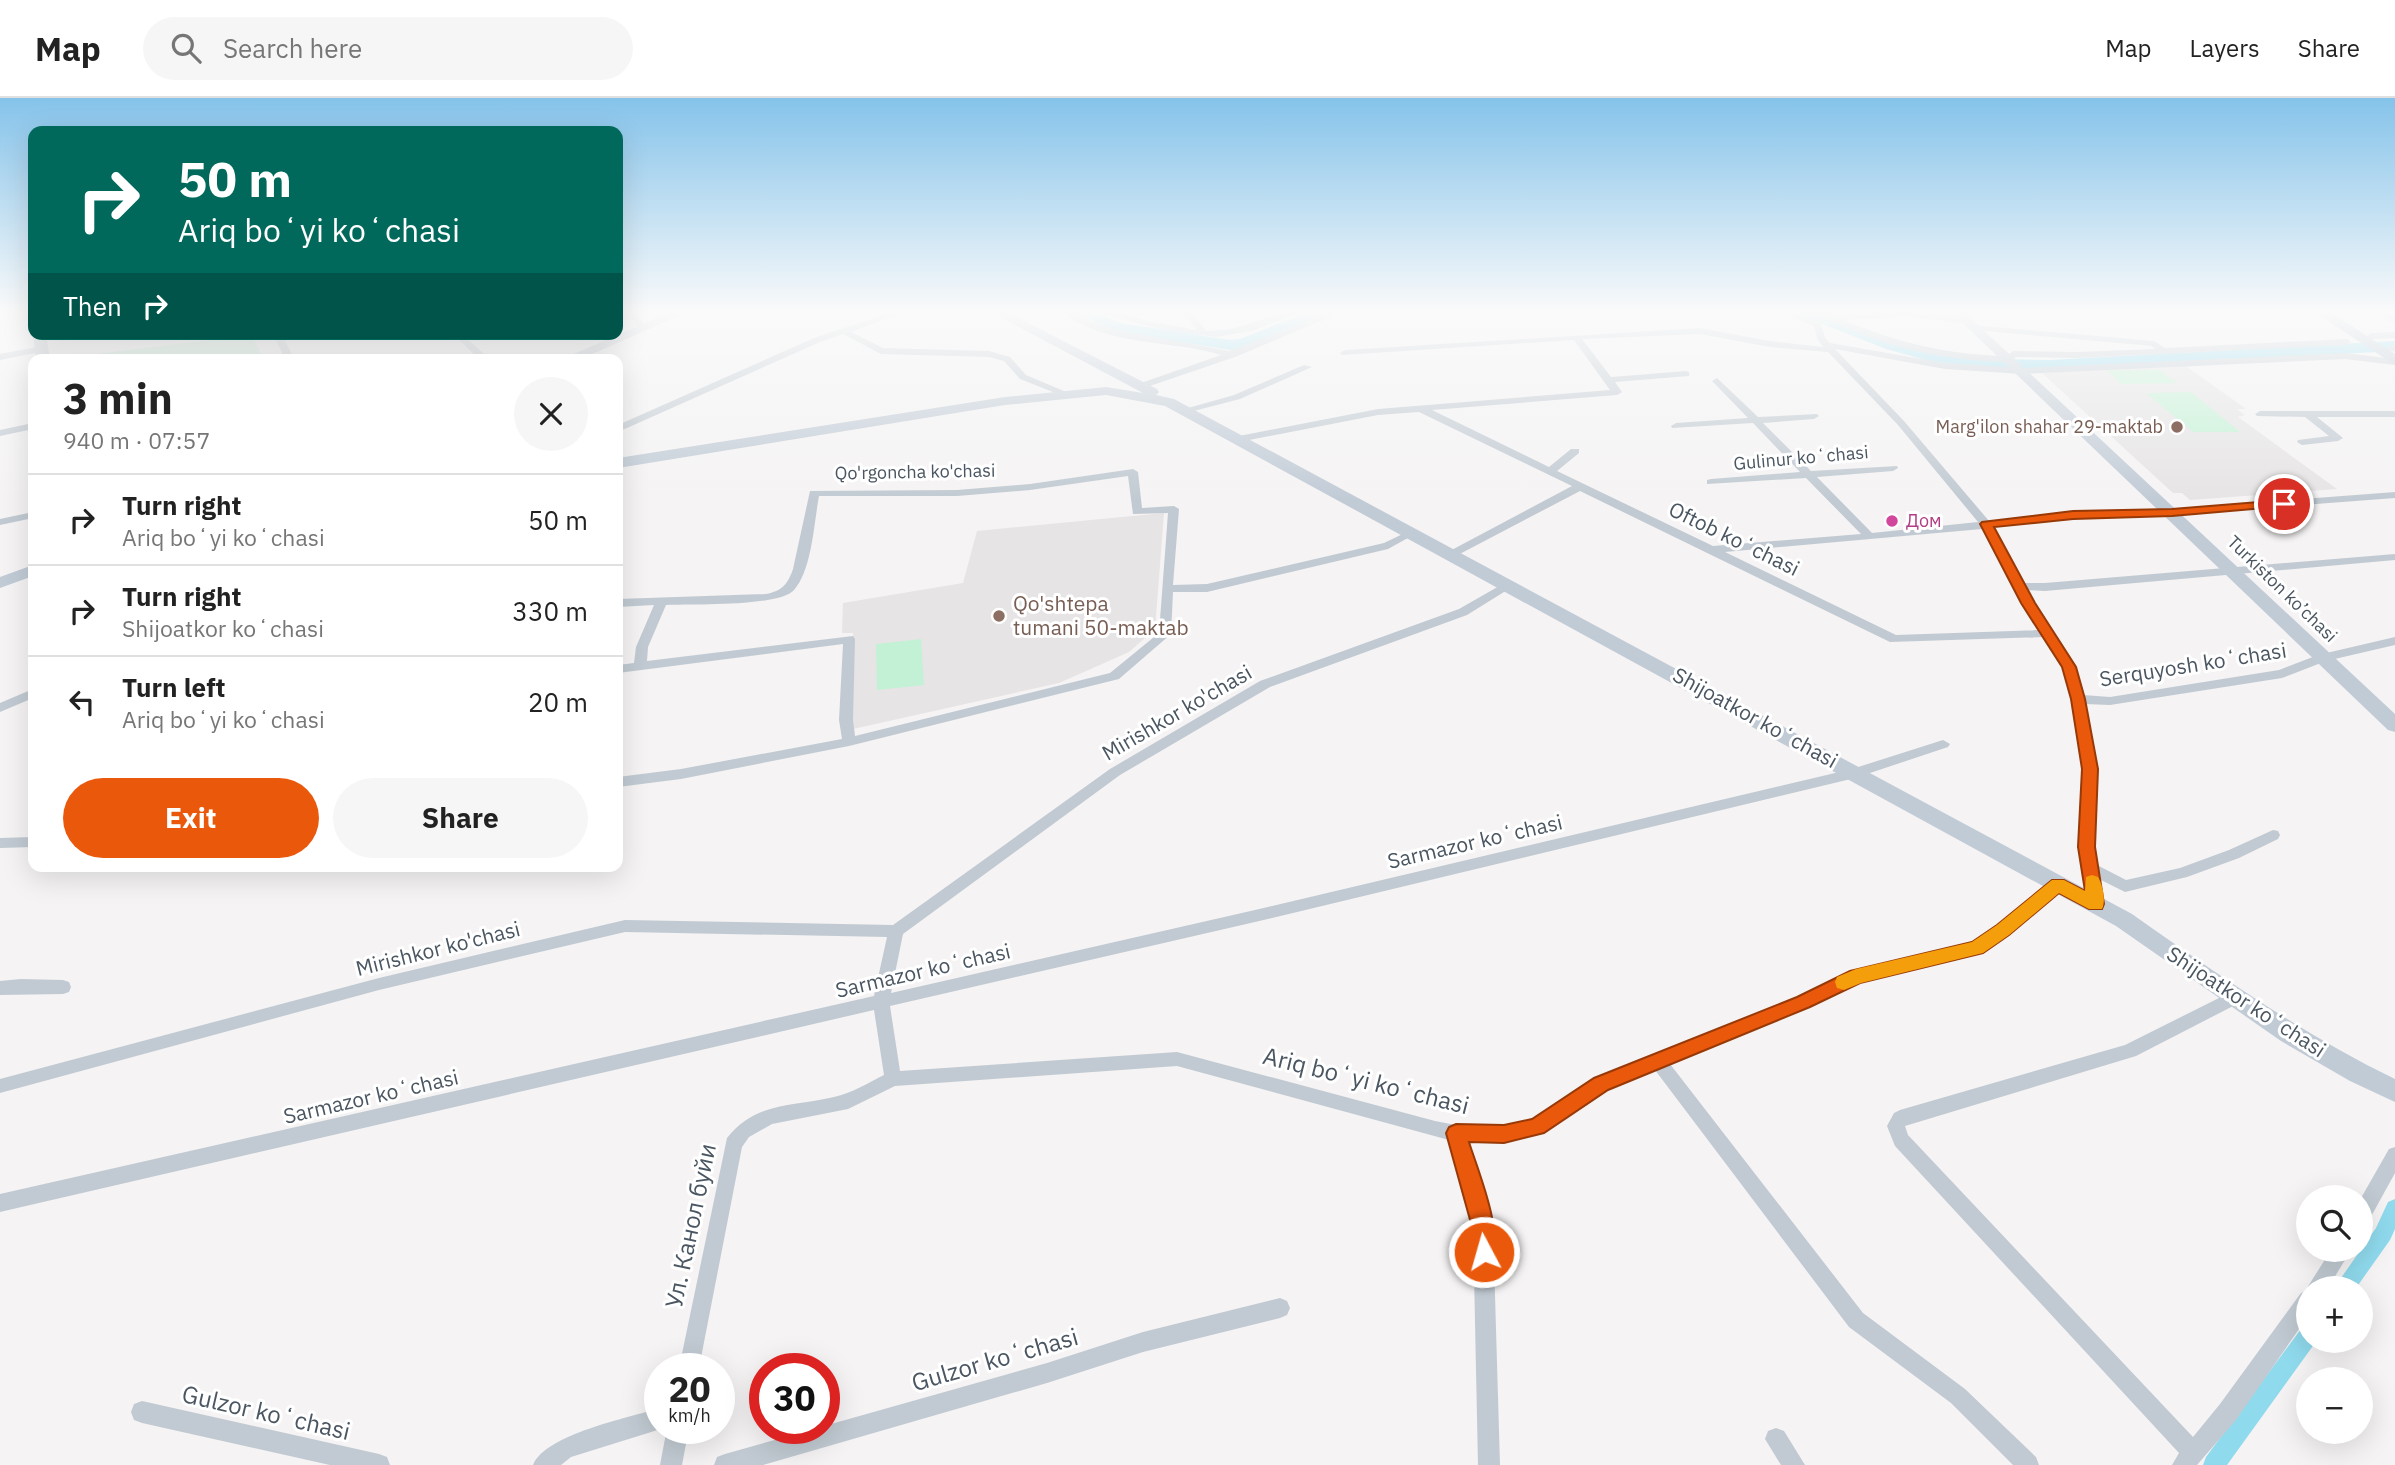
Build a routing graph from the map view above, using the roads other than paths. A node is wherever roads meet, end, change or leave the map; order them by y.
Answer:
1 (741, 374) edge
2 (1020, 374) edge
3 (1117, 374) edge
4 (1177, 374) edge
5 (1291, 374) edge
6 (1605, 374) edge
7 (1686, 374) dead end
8 (1854, 374) edge
9 (2025, 374) edge
10 (1610, 380) junction
11 (1717, 381) dead end
12 (1141, 386) junction
13 (1100, 391) junction
14 (1066, 394) junction
15 (1178, 406) junction
16 (1419, 408) junction
17 (2304, 412) junction
18 (2260, 414) dead end
19 (2395, 414) edge
20 (1814, 416) dead end
21 (1755, 421) junction
22 (1676, 426) dead end
23 (28, 427) edge
24 (623, 427) edge
25 (0, 433) edge
26 (1240, 439) junction
27 (2302, 442) dead end
28 (1575, 451) dead end
29 (623, 462) edge
30 (1894, 468) dead end
31 (1550, 471) junction
32 (1808, 474) junction
33 (1712, 482) dead end
34 (1581, 486) junction
35 (2395, 495) edge
36 (2172, 512) junction
37 (28, 516) edge
38 (0, 522) edge
39 (1986, 524) junction
40 (1409, 534) junction
41 (1869, 536) junction
42 (1711, 550) junction
43 (1450, 555) junction
44 (2395, 557) edge
45 (2234, 570) junction
46 (28, 572) edge
47 (0, 583) edge
48 (1508, 585) junction
49 (2020, 586) junction
50 (1167, 589) junction
51 (662, 601) junction
52 (623, 603) edge
53 (2047, 633) junction
54 (2395, 641) edge
55 (2322, 658) junction
56 (640, 666) junction
57 (623, 668) edge
58 (28, 695) edge
59 (2078, 699) junction
60 (0, 708) edge
61 (2395, 726) edge
62 (849, 741) junction
63 (1943, 744) dead end
64 (1855, 773) junction
65 (623, 781) edge
66 (2273, 835) dead end
67 (28, 842) edge
68 (0, 844) edge
69 (2090, 868) junction
70 (2058, 884) junction
71 (2095, 904) junction
72 (896, 931) junction
73 (0, 988) edge
74 (63, 988) dead end
75 (2233, 998) junction
76 (881, 1002) junction
77 (1658, 1061) junction
78 (892, 1079) junction
79 (0, 1086) edge
80 (2395, 1091) edge
81 (1456, 1133) junction
82 (2395, 1155) edge
83 (2373, 1194) edge
84 (0, 1203) edge
85 (1280, 1308) dead end
86 (2296, 1317) edge
87 (692, 1353) edge
88 (142, 1412) dead end
89 (644, 1424) edge
90 (1776, 1438) dead end
91 (675, 1444) edge
92 (2188, 1459) edge
93 (379, 1465) edge
94 (544, 1465) edge
95 (671, 1465) edge
96 (725, 1465) edge
97 (1489, 1465) edge
98 (1794, 1465) edge
99 (2028, 1465) edge

1 - 24 street
2 - 14 street
3 - 12 street
4 - 12 street
5 - 15 street
6 - 10 street
7 - 10 street
8 - 39 street
9 - 36 street, Turkiston ko’chasi
10 - 16 street
11 - 21 street
12 - 13 street
12 - 15 street
13 - 14 street
13 - 15 street, Shijoatkor koʻchasi
14 - 29 street
15 - 26 street, Shijoatkor koʻchasi
16 - 26 street
16 - 31 street, Oftob koʻchasi
17 - 18 street
17 - 19 street
17 - 27 street
20 - 21 street
21 - 22 street
21 - 32 street
23 - 25 street
26 - 40 street, Shijoatkor koʻchasi
28 - 31 street
30 - 32 street, Gulinur koʻchasi
31 - 34 street, Oftob koʻchasi
32 - 33 street, Gulinur koʻchasi
32 - 41 street
34 - 42 street, Oftob koʻchasi
34 - 43 street
35 - 36 street
36 - 39 street
36 - 45 street, Turkiston ko’chasi
37 - 38 street
39 - 41 street
39 - 49 street
40 - 43 street, Shijoatkor koʻchasi
40 - 50 street
41 - 42 street
42 - 53 street, Oftob koʻchasi
43 - 48 street, Shijoatkor koʻchasi
44 - 45 street
45 - 49 street
45 - 55 street, Turkiston ko’chasi
46 - 47 street
48 - 64 street, Shijoatkor koʻchasi
48 - 72 street, Mirishkor ko'chasi
49 - 53 street
50 - 51 street, Qo'rgoncha ko'chasi
50 - 62 street, Qo'rgoncha ko'chasi
51 - 52 street, Qo'rgoncha ko'chasi
51 - 56 street
53 - 59 street
54 - 55 street, Serquyosh koʻchasi
55 - 59 street, Serquyosh koʻchasi
55 - 61 street, Turkiston ko’chasi
56 - 57 street
56 - 62 street
58 - 60 street
59 - 69 street
62 - 65 street, Qo'rgoncha ko'chasi
63 - 64 street, Sarmazor koʻchasi
64 - 70 street, Shijoatkor koʻchasi
64 - 76 street, Sarmazor koʻchasi
66 - 69 street
67 - 68 street
69 - 71 street
70 - 71 street, Shijoatkor koʻchasi
70 - 77 street, Ariq boʻyi koʻchasi
71 - 75 street, Shijoatkor koʻchasi
72 - 76 street
72 - 79 street, Mirishkor ko'chasi
73 - 74 street
75 - 80 street, Shijoatkor koʻchasi
75 - 92 street
76 - 78 street
76 - 84 street, Sarmazor koʻchasi
77 - 81 street, Ariq boʻyi koʻchasi
77 - 99 street
78 - 81 street, Ariq boʻyi koʻchasi
78 - 87 street, Ул. Канол буйи
81 - 97 street
82 - 83 street
85 - 96 street, Gulzor koʻchasi
86 - 92 street
88 - 93 street, Gulzor koʻchasi
89 - 94 street
90 - 98 street
91 - 95 street

